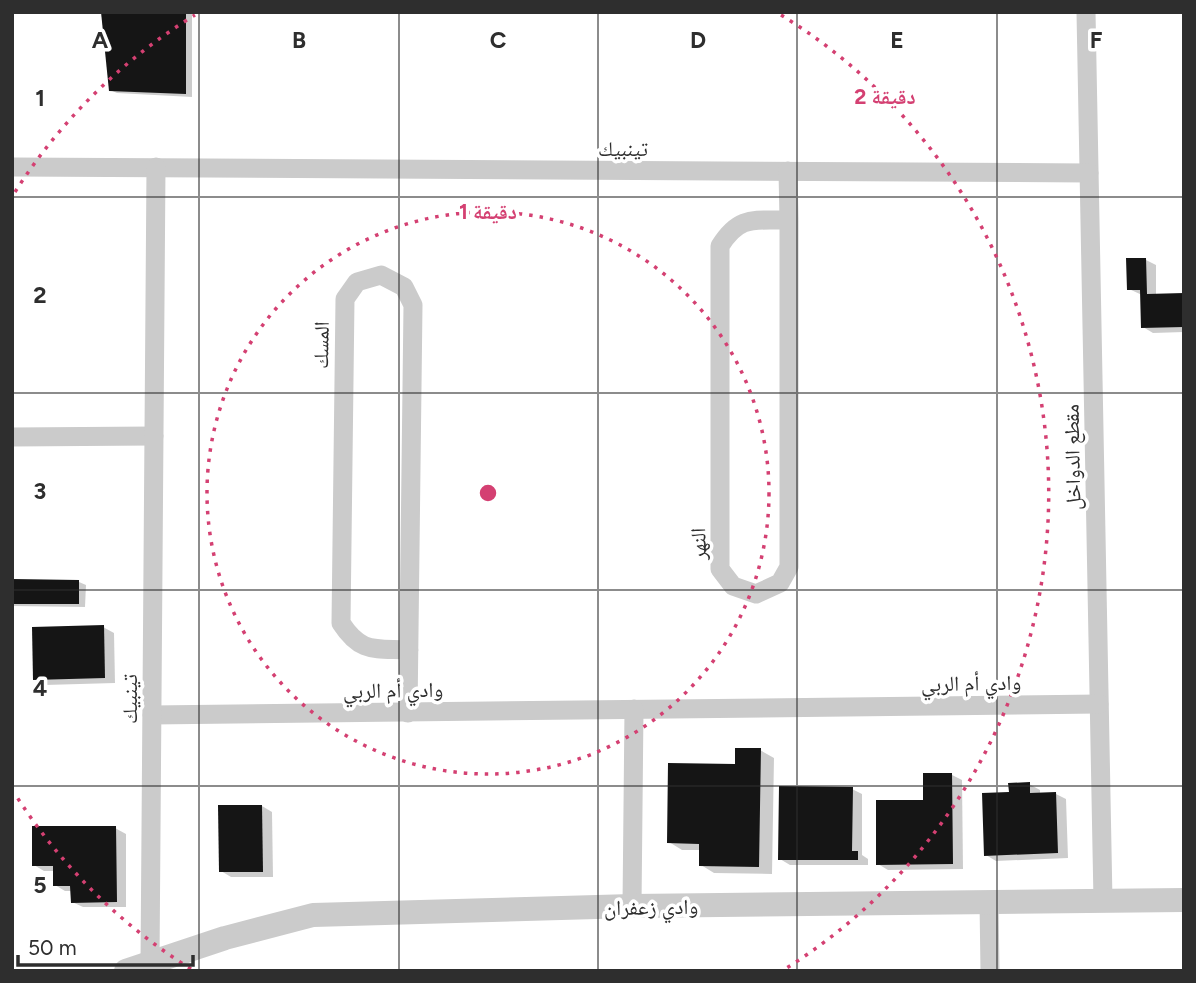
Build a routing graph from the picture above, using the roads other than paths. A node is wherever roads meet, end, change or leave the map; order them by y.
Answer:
1 (1086, 12) edge
2 (12, 167) edge
3 (156, 167) junction
4 (788, 172) junction
5 (1089, 173) junction
6 (789, 220) junction
7 (154, 436) junction
8 (12, 437) edge
9 (409, 650) junction
10 (1099, 704) junction
11 (634, 709) junction
12 (408, 713) junction
13 (152, 715) junction
14 (1184, 900) edge
15 (1103, 901) junction
16 (989, 902) junction
17 (632, 906) junction
18 (150, 963) junction
19 (126, 971) edge
20 (990, 971) edge

1 - 5 street, مقطع الدواخل
2 - 3 street, تينبيك
3 - 4 street, تينبيك
3 - 7 street, تينبيك
4 - 5 street, تينبيك
4 - 6 street, النهر
5 - 10 street, مقطع الدواخل
6 - 6 street, النهر
7 - 8 street
7 - 13 street, تينبيك
9 - 9 street, المسك
9 - 12 street, المسك
10 - 11 street, وادي أم الربي
10 - 15 street, مقطع الدواخل
11 - 12 street, وادي أم الربي
11 - 17 street
12 - 13 street, وادي أم الربي
13 - 18 street, تينبيك
14 - 15 street, وادي زعفران
15 - 16 street, وادي زعفران
16 - 17 street, وادي زعفران
16 - 20 street
17 - 18 street, وادي زعفران
18 - 19 street, وادي زعفران

